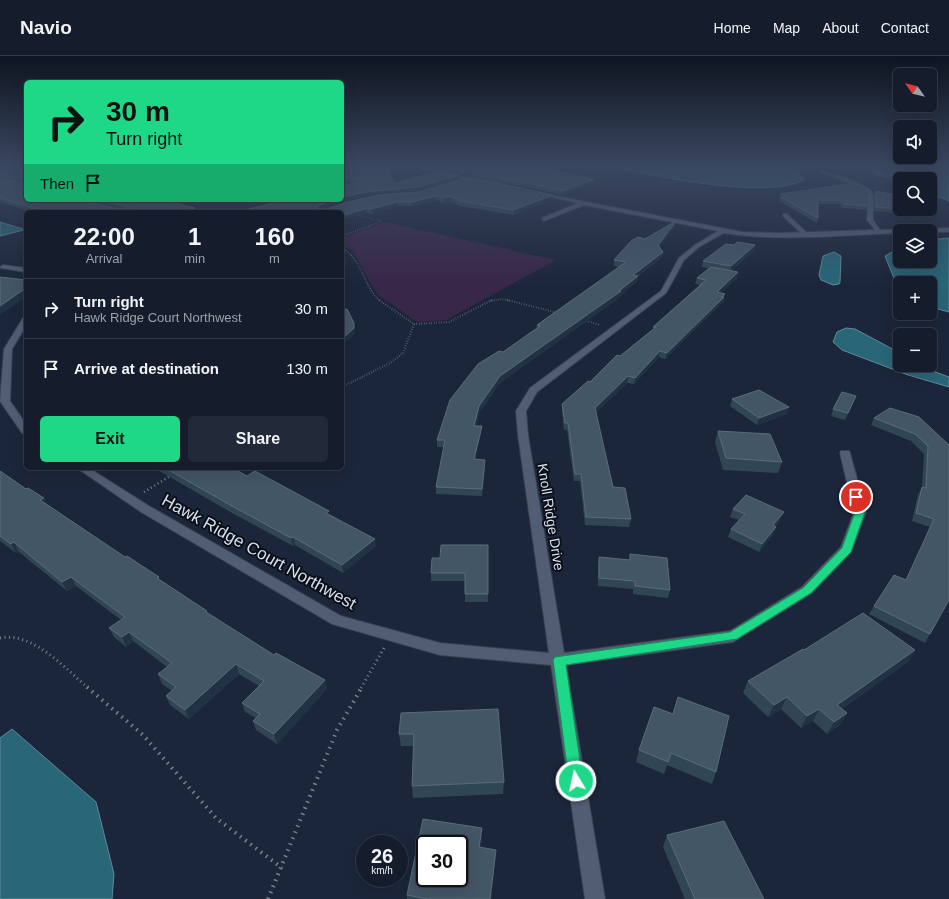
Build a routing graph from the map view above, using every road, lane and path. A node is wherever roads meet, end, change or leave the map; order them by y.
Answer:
1 (576, 206) edge
2 (600, 206) edge
3 (871, 206) edge
4 (354, 214) edge
5 (785, 215) dead end
6 (544, 219) dead end
7 (949, 230) edge
8 (878, 231) junction
9 (723, 232) junction
10 (805, 234) junction
11 (344, 235) edge
12 (344, 250) edge
13 (3, 267) dead end
14 (24, 270) edge
15 (564, 315) edge
16 (578, 319) edge
17 (24, 323) edge
18 (414, 324) junction
19 (615, 329) junction
20 (344, 386) edge
21 (24, 428) edge
22 (845, 453) dead end
23 (85, 470) edge
24 (178, 472) edge
25 (131, 500) junction
26 (391, 636) junction
27 (0, 638) edge
28 (559, 660) junction
29 (282, 868) junction
30 (268, 899) edge
31 (595, 899) edge

1 - 6 street
2 - 9 street
3 - 8 street
4 - 11 path
5 - 10 street
7 - 8 street
8 - 10 street
9 - 10 street
9 - 19 street, Knoll Ridge Drive
12 - 18 path
13 - 14 street
15 - 18 path
16 - 19 path
17 - 21 street
18 - 20 path
19 - 28 street, Knoll Ridge Drive
22 - 28 street, Hawk Ridge Court Northwest
23 - 25 street, Hawk Ridge Court Northwest
24 - 25 path
25 - 26 street, Hawk Ridge Court Northwest
26 - 28 street, Hawk Ridge Court Northwest
26 - 29 path
27 - 29 path
28 - 31 street, Knoll Ridge Drive
29 - 30 path

